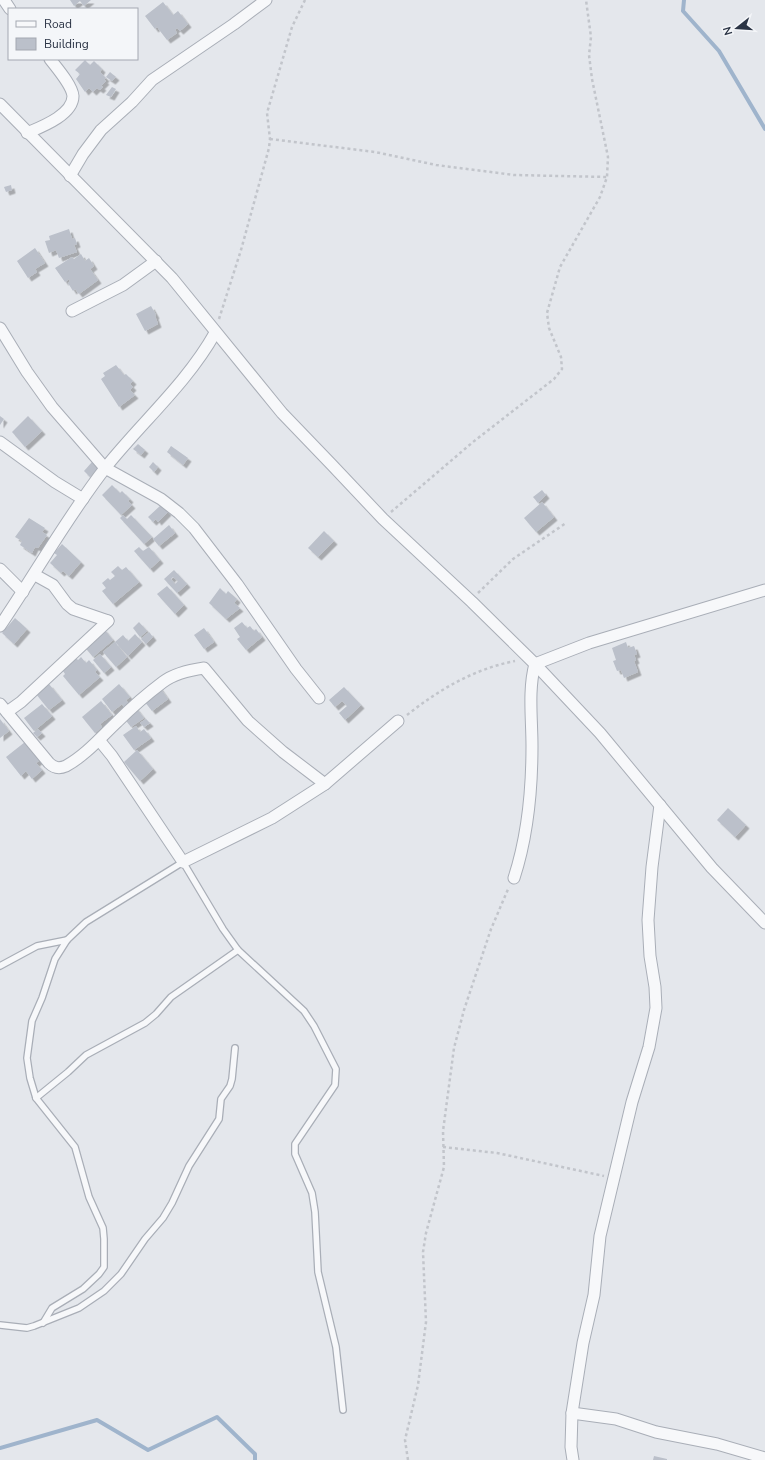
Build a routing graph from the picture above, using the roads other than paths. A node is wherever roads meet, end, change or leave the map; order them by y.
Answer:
1 (266, 0) edge
2 (51, 60) edge
3 (0, 104) edge
4 (27, 133) junction
5 (70, 176) junction
6 (156, 261) junction
7 (72, 311) dead end
8 (0, 328) edge
9 (215, 333) junction
10 (0, 442) edge
11 (105, 468) junction
12 (83, 499) junction
13 (0, 569) edge
14 (35, 575) junction
15 (765, 590) edge
16 (23, 592) junction
17 (0, 626) edge
18 (531, 661) junction
19 (319, 698) dead end
20 (4, 708) edge
21 (398, 721) road end
22 (99, 740) junction
23 (324, 784) junction
24 (660, 805) junction
25 (183, 862) junction
26 (514, 878) road end
27 (765, 923) edge
28 (67, 940) junction
29 (238, 950) junction
30 (0, 966) edge
31 (235, 1048) dead end
32 (36, 1098) junction
33 (43, 1323) junction
34 (0, 1325) edge
35 (343, 1410) dead end
36 (572, 1413) junction
37 (765, 1458) edge
38 (573, 1460) edge

1 - 5 street
2 - 4 street
3 - 4 street
4 - 5 street
5 - 6 street
6 - 7 street
6 - 9 street
8 - 11 street
9 - 11 street
9 - 18 street
10 - 12 street
11 - 12 street
11 - 19 street
12 - 14 street
13 - 16 street
14 - 16 street
14 - 20 street
15 - 18 street
16 - 17 street
18 - 24 street
18 - 26 street
20 - 22 street
21 - 23 street
22 - 23 street
22 - 25 street
23 - 25 street
24 - 27 street
24 - 36 street
25 - 28 lane
25 - 29 lane
28 - 30 lane
28 - 32 lane
29 - 32 lane
29 - 35 lane
31 - 33 lane
32 - 33 lane
33 - 34 lane
36 - 37 street
36 - 38 street

